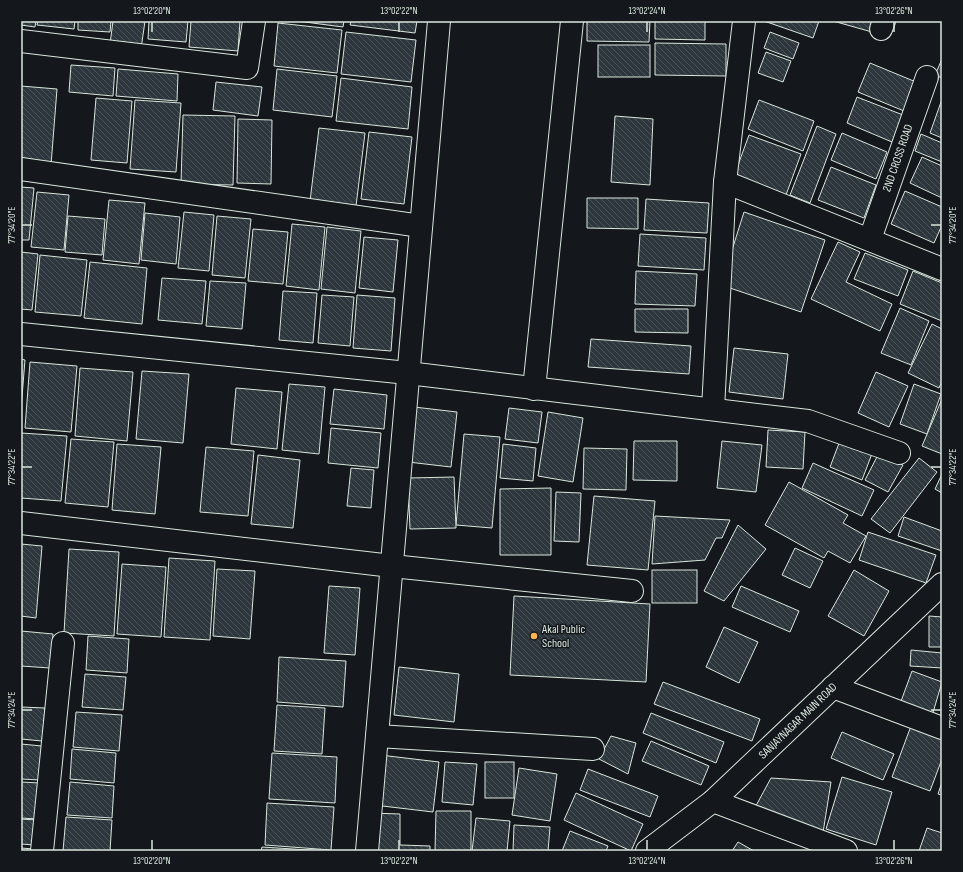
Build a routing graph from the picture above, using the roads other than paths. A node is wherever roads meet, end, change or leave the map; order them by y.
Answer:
1 (254, 21) edge
2 (439, 21) edge
3 (572, 21) edge
4 (744, 21) edge
5 (21, 41) edge
6 (927, 77) dead end
7 (21, 169) edge
8 (725, 182) junction
9 (421, 226) junction
10 (870, 239) junction
11 (942, 269) edge
12 (21, 334) edge
13 (408, 373) junction
14 (534, 389) junction
15 (713, 408) junction
16 (899, 454) dead end
17 (21, 523) edge
18 (392, 566) junction
19 (942, 584) edge
20 (632, 591) dead end
21 (63, 643) dead end
22 (833, 688) junction
23 (942, 728) edge
24 (377, 736) junction
25 (593, 749) dead end
26 (714, 801) junction
27 (42, 851) edge
28 (367, 851) edge
29 (647, 851) edge
30 (846, 851) edge

1 - 5 street
2 - 9 street
3 - 14 street
4 - 8 street
6 - 10 street, 2ND CROSS ROAD
7 - 9 street
8 - 10 street
8 - 15 street
9 - 13 street
10 - 11 street
12 - 13 street
13 - 14 street
13 - 18 street
14 - 15 street
15 - 16 street
17 - 18 street
18 - 20 street
18 - 24 street
19 - 22 street, SANJAYNAGAR MAIN ROAD
21 - 27 street
22 - 23 street
22 - 26 street, SANJAYNAGAR MAIN ROAD
24 - 25 street
24 - 28 street
26 - 29 street, SANJAYNAGAR MAIN ROAD
26 - 30 street

